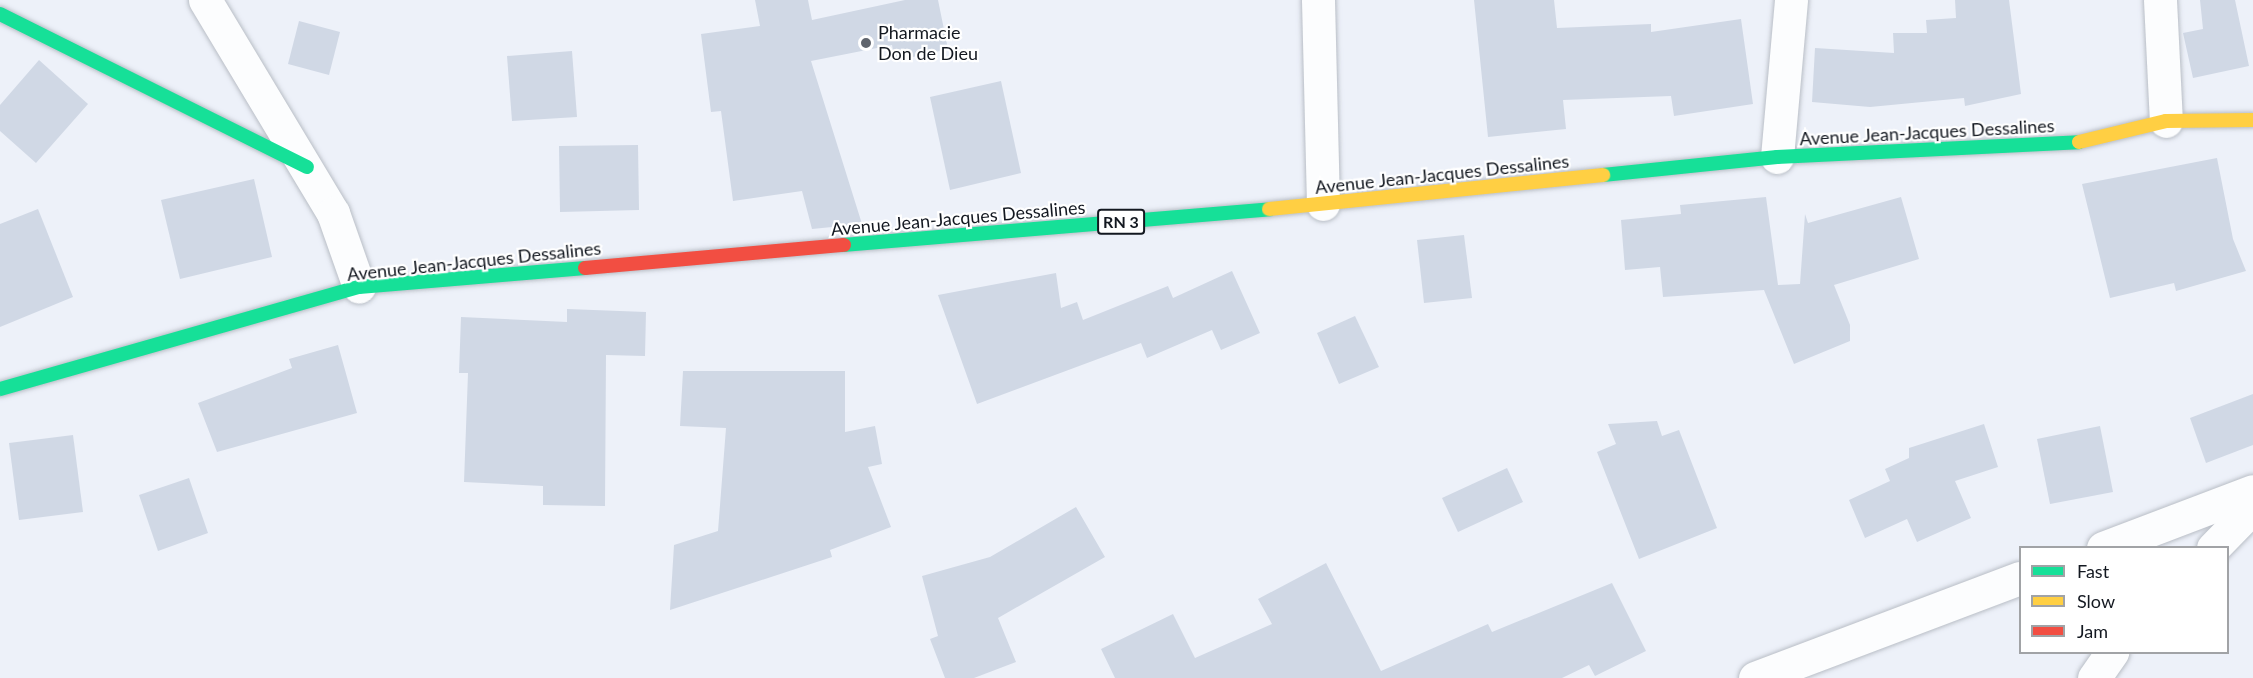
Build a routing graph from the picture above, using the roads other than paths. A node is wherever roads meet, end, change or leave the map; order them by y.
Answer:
1 (205, 0) edge
2 (1318, 0) edge
3 (1791, 0) edge
4 (2160, 0) edge
5 (0, 14) edge
6 (2253, 120) edge
7 (2166, 121) junction
8 (1777, 158) junction
9 (307, 167) junction
10 (1323, 204) junction
11 (359, 287) junction
12 (0, 389) edge
13 (2253, 491) edge
14 (2253, 507) edge
15 (2108, 546) edge
16 (2215, 546) edge
17 (2019, 578) edge
18 (2111, 654) edge
19 (1755, 678) edge
20 (2094, 678) edge

1 - 9 street
2 - 10 street
3 - 8 street
4 - 7 street
5 - 9 main road
6 - 7 main road, Avenue Jean-Jacques Dessalines / RN 3
7 - 8 main road, Avenue Jean-Jacques Dessalines / RN 3
8 - 10 main road, Avenue Jean-Jacques Dessalines / RN 3
9 - 11 street
10 - 11 main road, Avenue Jean-Jacques Dessalines / RN 3
11 - 12 main road, Avenue Jean-Jacques Dessalines / RN 3
13 - 15 street
14 - 16 street
17 - 19 street
18 - 20 street

